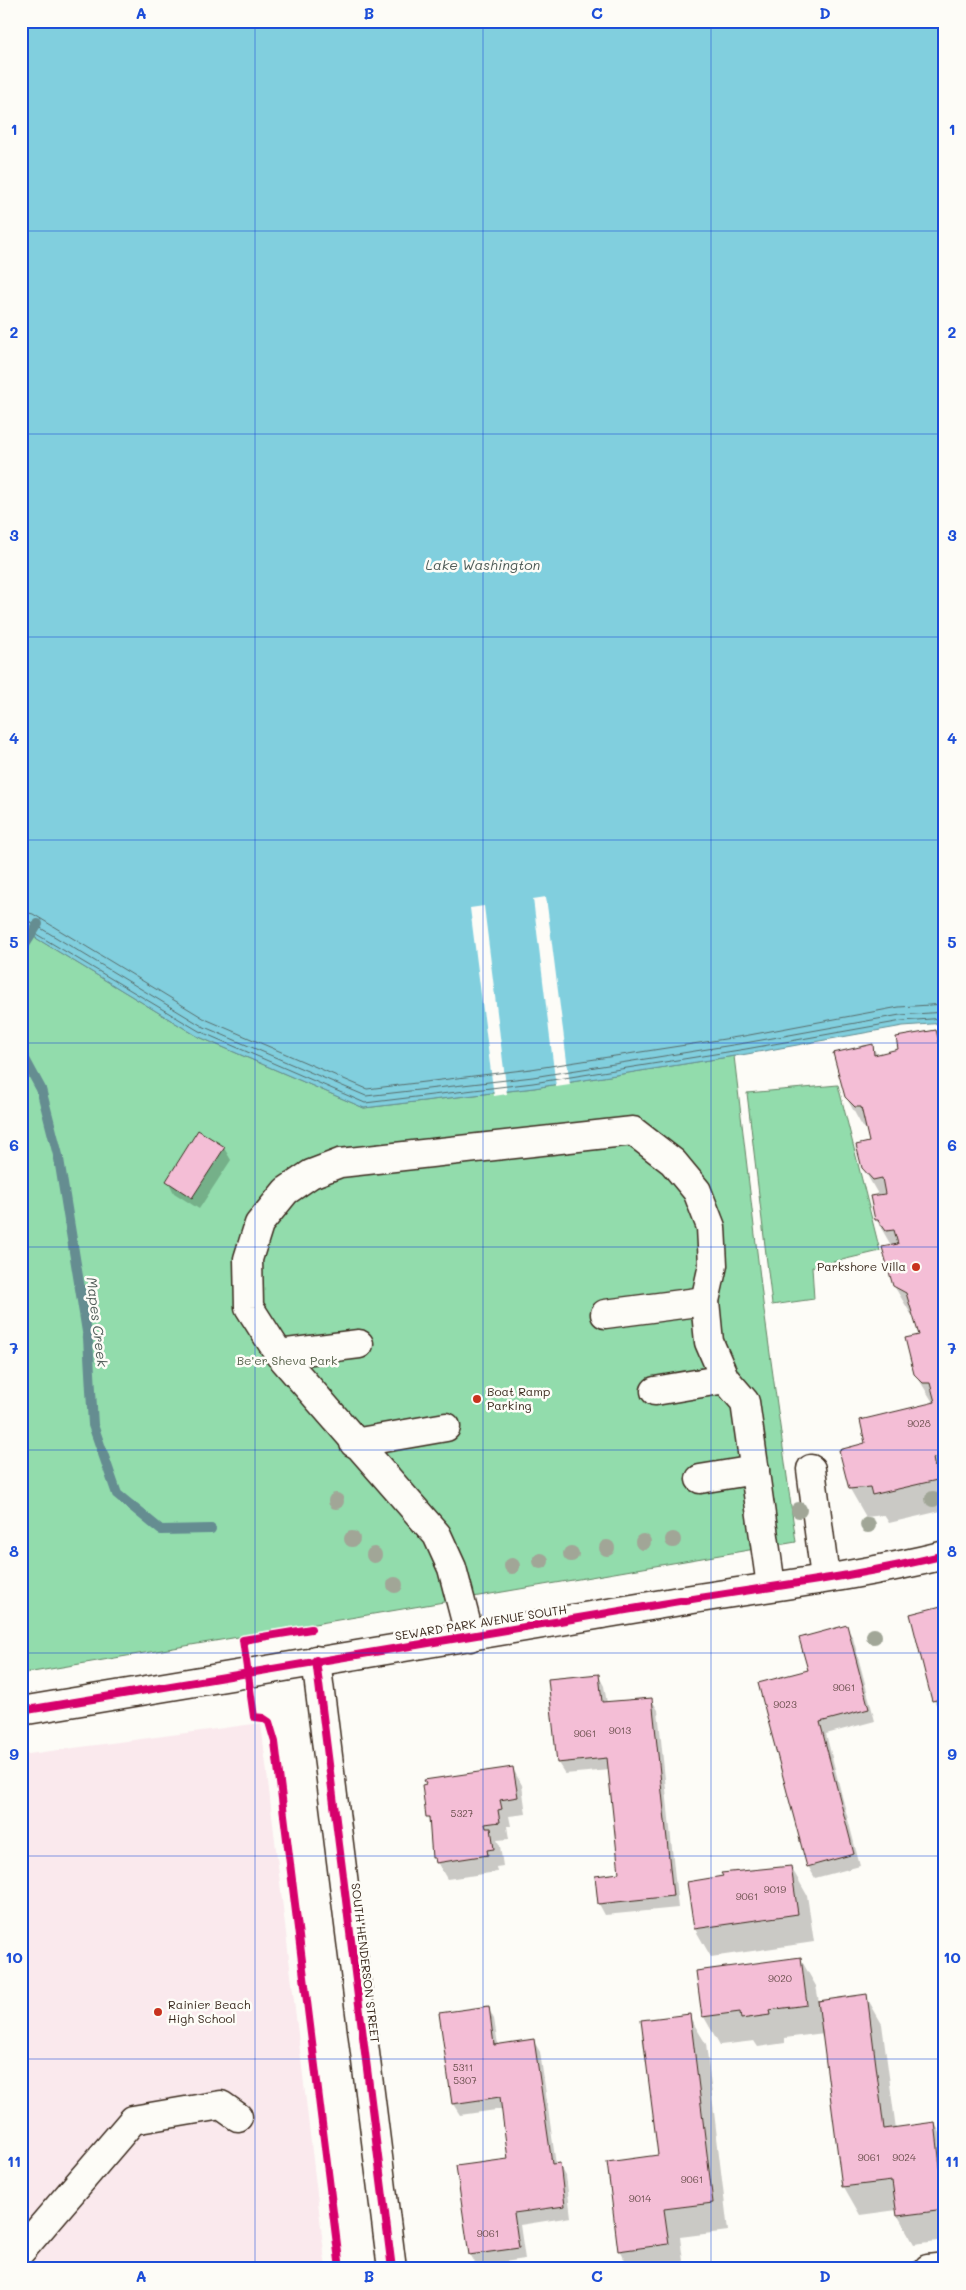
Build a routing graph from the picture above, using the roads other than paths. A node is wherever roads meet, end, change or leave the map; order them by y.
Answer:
1 (705, 1301) junction
2 (605, 1314) dead end
3 (359, 1344) dead end
4 (279, 1354) junction
5 (725, 1379) junction
6 (655, 1391) dead end
7 (446, 1427) dead end
8 (354, 1443) junction
9 (811, 1469) dead end
10 (755, 1470) junction
11 (700, 1479) dead end
12 (945, 1555) edge
13 (825, 1578) junction
14 (772, 1586) junction
15 (470, 1637) junction
16 (316, 1660) junction
17 (21, 1711) edge
18 (238, 2117) dead end
19 (21, 2251) edge
20 (945, 2267) edge
21 (392, 2269) edge
22 (928, 2269) edge

1 - 2 street
1 - 4 street
1 - 5 street
3 - 4 street
4 - 8 street
5 - 6 street
5 - 10 street
7 - 8 street
8 - 15 street
9 - 13 street
10 - 11 street
10 - 14 street
12 - 13 street, SEWARD PARK AVENUE SOUTH
13 - 14 street, SEWARD PARK AVENUE SOUTH
14 - 15 street, SEWARD PARK AVENUE SOUTH
15 - 16 street, SEWARD PARK AVENUE SOUTH
16 - 17 street, SEWARD PARK AVENUE SOUTH
16 - 21 street, SOUTH HENDERSON STREET
18 - 19 street
20 - 22 street

